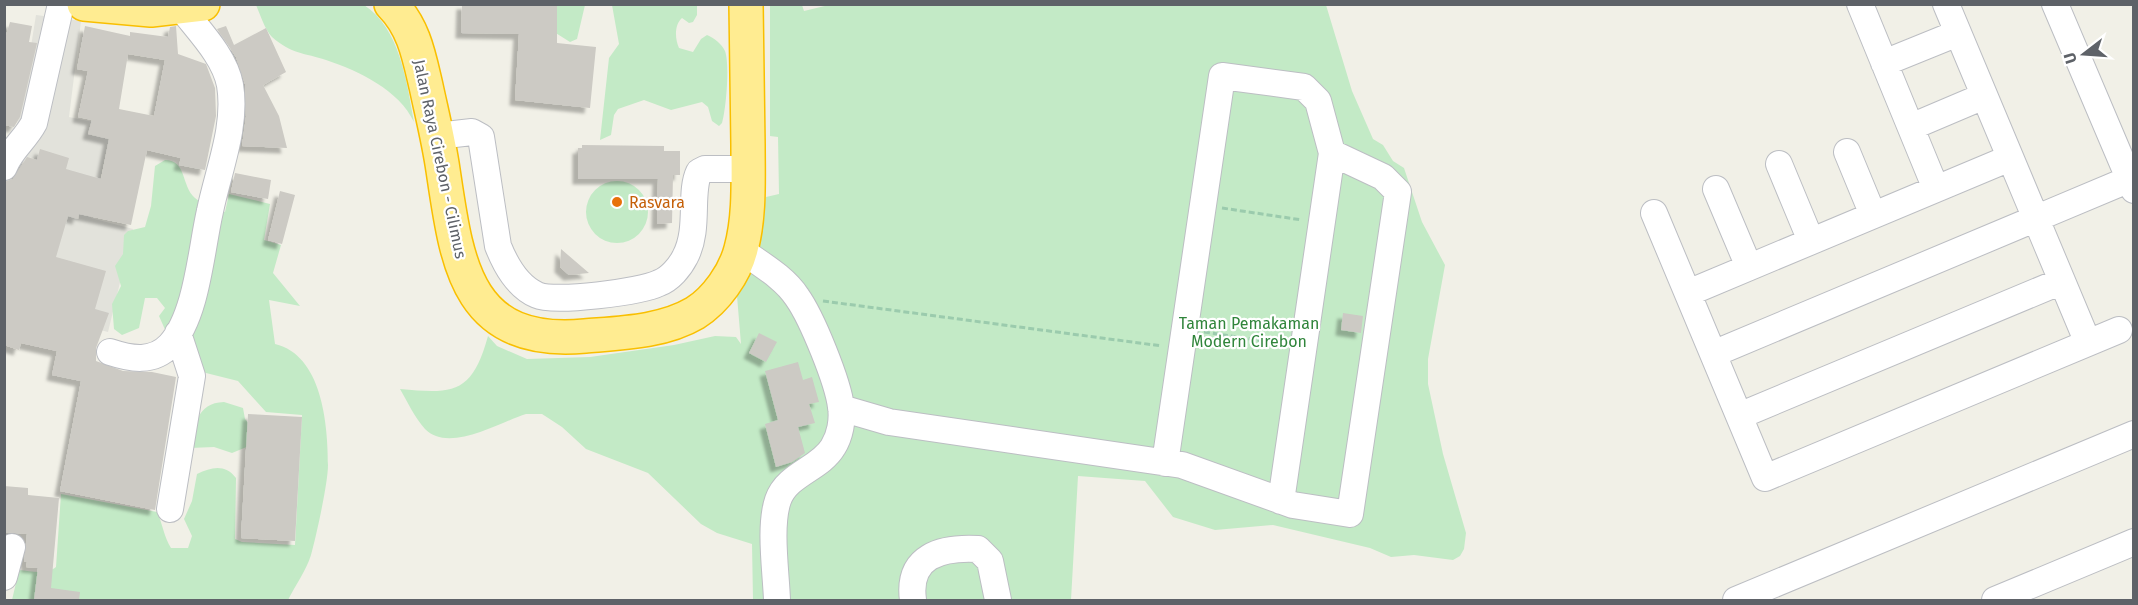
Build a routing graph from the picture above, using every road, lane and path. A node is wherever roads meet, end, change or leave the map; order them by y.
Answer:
1 (62, 4) edge
2 (84, 4) edge
3 (746, 4) edge
4 (1860, 4) edge
5 (1946, 4) edge
6 (2055, 4) edge
7 (397, 6) edge
8 (193, 7) edge
9 (1958, 33) junction
10 (1884, 63) junction
11 (1984, 96) junction
12 (1911, 127) junction
13 (437, 136) junction
14 (1847, 152) dead end
15 (1332, 153) junction
16 (2010, 158) junction
17 (1779, 164) dead end
18 (4, 167) edge
19 (748, 169) junction
20 (2132, 184) edge
21 (1716, 189) dead end
22 (1936, 189) junction
23 (1203, 206) junction
24 (1654, 213) dead end
25 (1873, 215) junction
26 (2036, 219) junction
27 (1322, 223) junction
28 (1811, 241) junction
29 (741, 249) junction
30 (1749, 267) junction
31 (2062, 280) junction
32 (1688, 292) junction
33 (798, 297) junction
34 (2119, 330) dead end
35 (178, 333) junction
36 (1183, 339) junction
37 (2088, 343) junction
38 (1304, 347) junction
39 (111, 352) dead end
40 (1713, 354) junction
41 (842, 408) junction
42 (1739, 416) junction
43 (2133, 434) edge
44 (1165, 463) junction
45 (1281, 501) junction
46 (170, 509) dead end
47 (2133, 542) edge
48 (12, 548) dead end
49 (4, 577) edge
50 (777, 600) edge
51 (914, 600) edge
52 (998, 600) edge
53 (1736, 600) edge
54 (1995, 600) edge

1 - 18 street
2 - 8 highway
3 - 19 highway, Jalan Raya Cirebon - Cilimus
4 - 10 street
5 - 9 street
6 - 20 street
7 - 13 highway, Jalan Raya Cirebon - Cilimus
8 - 35 street
9 - 10 street
9 - 11 street
10 - 12 street
11 - 12 street
11 - 16 street
12 - 22 street
13 - 19 street
13 - 29 highway, Jalan Raya Cirebon - Cilimus
14 - 25 street
15 - 23 street
15 - 27 street
15 - 45 street
16 - 22 street
16 - 26 street
17 - 28 street
19 - 29 highway, Jalan Raya Cirebon - Cilimus
20 - 26 street
21 - 30 street
22 - 25 street
23 - 27 path
23 - 36 street
24 - 32 street
25 - 28 street
26 - 31 street
26 - 40 street
27 - 38 street
28 - 30 street
29 - 33 street
30 - 32 street
31 - 37 street
31 - 42 street
32 - 40 street
33 - 36 path
33 - 41 street
34 - 37 street
35 - 39 street
35 - 46 street
36 - 38 path
36 - 44 street
37 - 42 street
38 - 45 street
40 - 42 street
41 - 44 street
41 - 50 street
43 - 53 street
44 - 45 street
47 - 54 street
48 - 49 street
51 - 52 street

